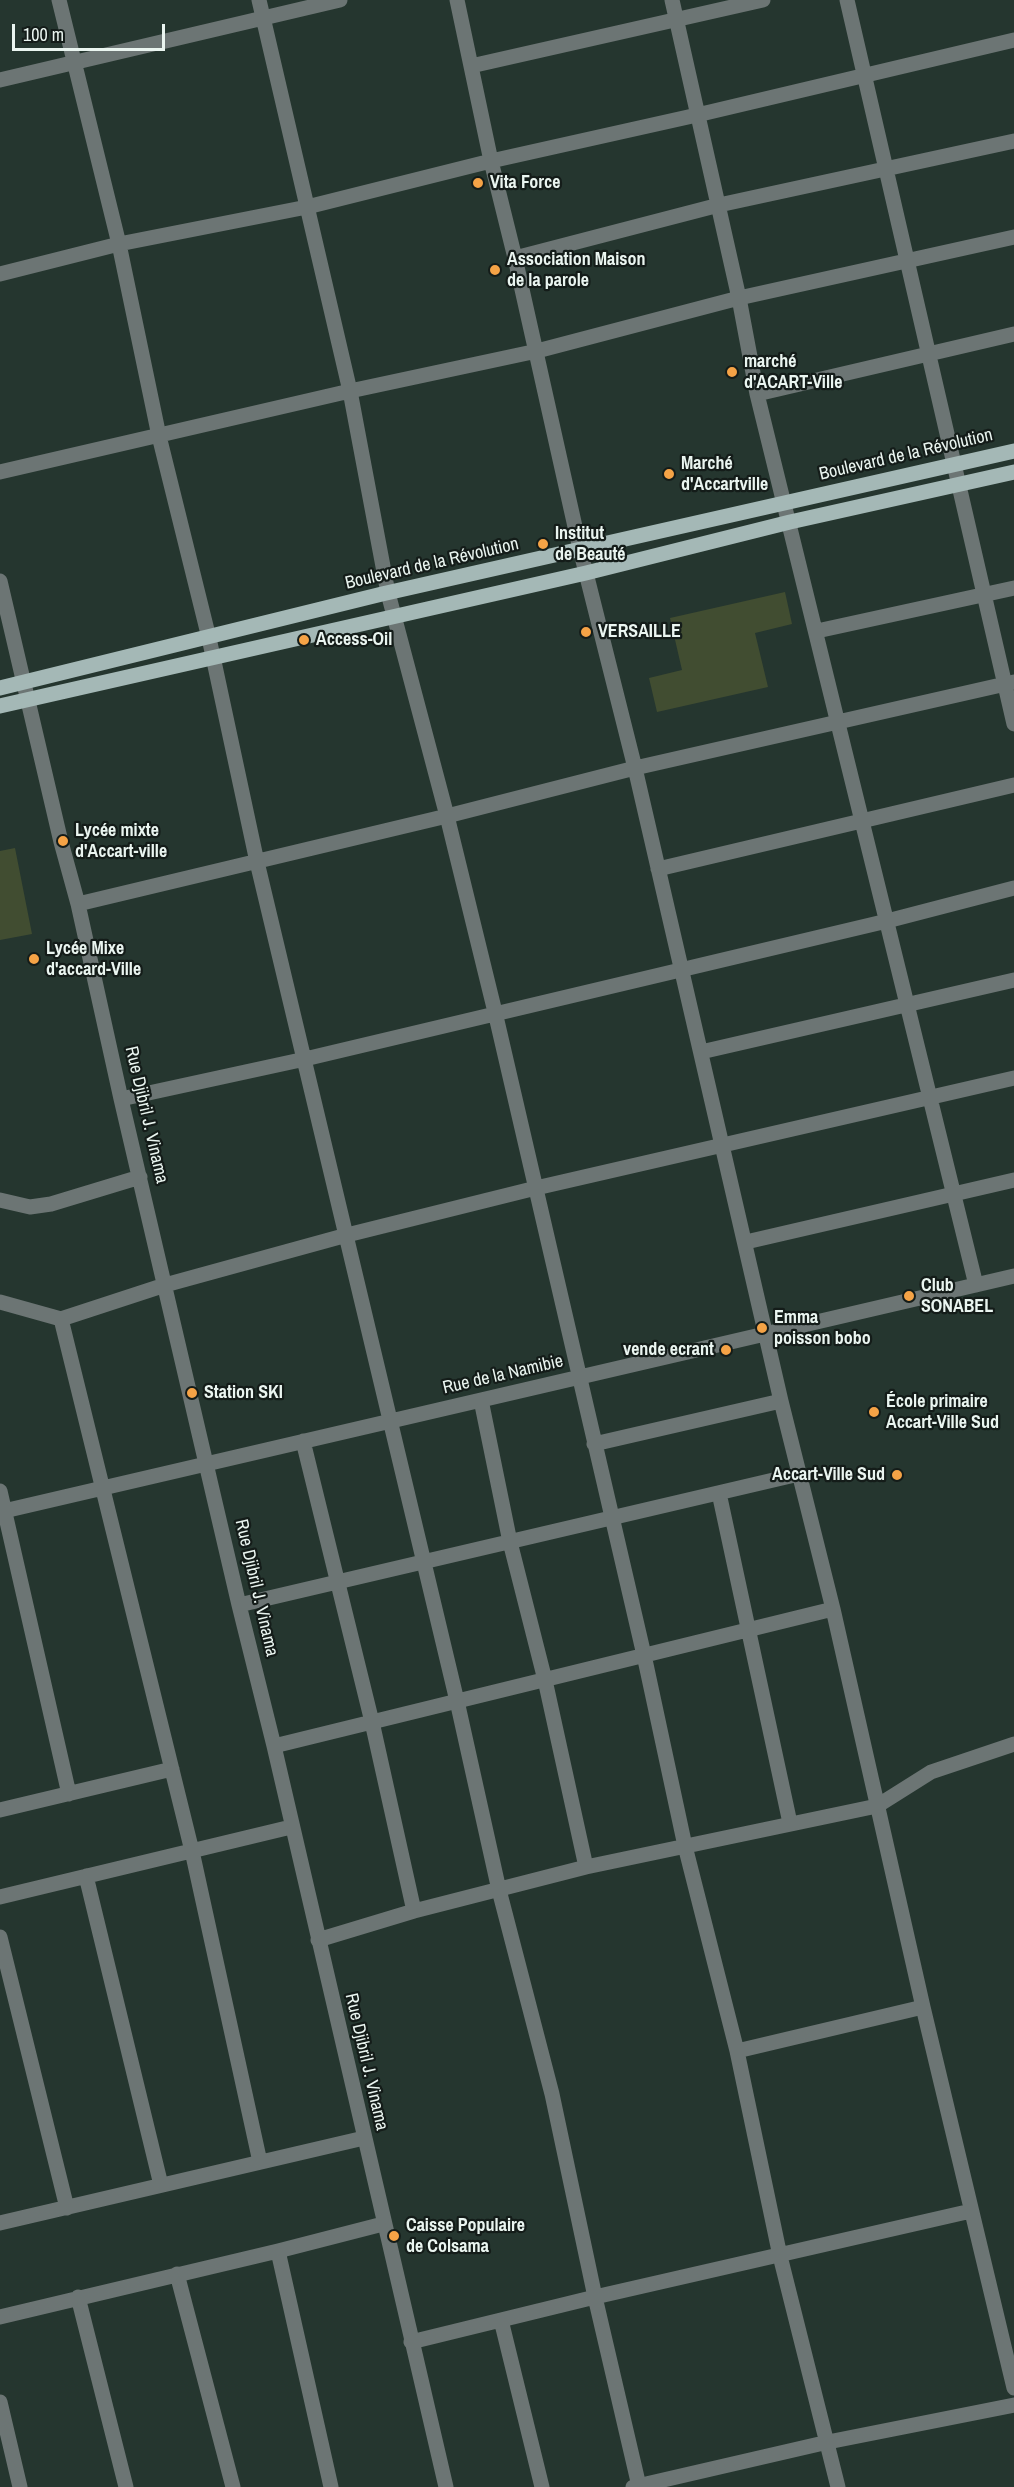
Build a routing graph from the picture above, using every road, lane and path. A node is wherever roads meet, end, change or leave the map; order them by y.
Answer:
1 (59, 0) edge
2 (259, 0) edge
3 (340, 0) edge
4 (457, 0) edge
5 (672, 0) edge
6 (763, 0) edge
7 (847, 0) edge
8 (264, 18) junction
9 (676, 21) junction
10 (1014, 40) edge
11 (75, 63) junction
12 (471, 66) junction
13 (864, 75) junction
14 (0, 80) edge
15 (697, 115) junction
16 (1014, 141) edge
17 (491, 161) junction
18 (885, 167) junction
19 (719, 205) junction
20 (308, 207) junction
21 (1014, 237) edge
22 (119, 244) junction
23 (515, 258) junction
24 (907, 262) junction
25 (0, 274) edge
26 (739, 298) junction
27 (1014, 334) edge
28 (537, 351) junction
29 (929, 353) junction
30 (350, 391) junction
31 (757, 394) junction
32 (159, 436) junction
33 (1014, 451) edge
34 (954, 466) junction
35 (0, 472) edge
36 (1014, 472) edge
37 (959, 484) junction
38 (784, 502) junction
39 (790, 522) junction
40 (580, 549) junction
41 (586, 573) junction
42 (0, 581) edge
43 (1014, 588) edge
44 (388, 594) junction
45 (985, 594) junction
46 (393, 615) junction
47 (817, 631) junction
48 (208, 638) junction
49 (213, 658) junction
50 (23, 682) junction
51 (1009, 683) edge
52 (0, 688) edge
53 (27, 699) junction
54 (0, 706) edge
55 (838, 722) junction
56 (1014, 724) edge
57 (634, 768) junction
58 (1014, 785) edge
59 (447, 816) junction
60 (861, 821) junction
61 (257, 862) junction
62 (658, 869) junction
63 (1014, 888) edge
64 (78, 904) junction
65 (886, 921) junction
66 (682, 969) junction
67 (1014, 980) edge
68 (908, 1005) junction
69 (495, 1012) junction
70 (701, 1052) junction
71 (306, 1059) junction
72 (1014, 1078) edge
73 (929, 1098) junction
74 (121, 1099) junction
75 (723, 1146) junction
76 (140, 1177) junction
77 (1014, 1180) edge
78 (536, 1188) junction
79 (953, 1194) junction
80 (0, 1200) edge
81 (347, 1235) junction
82 (746, 1242) junction
83 (1014, 1276) edge
84 (165, 1285) junction
85 (976, 1285) junction
86 (0, 1302) edge
87 (61, 1319) junction
88 (767, 1333) junction
89 (580, 1377) junction
90 (481, 1400) junction
91 (781, 1401) junction
92 (390, 1421) junction
93 (303, 1441) junction
94 (594, 1444) junction
95 (206, 1464) junction
96 (800, 1474) junction
97 (102, 1489) junction
98 (0, 1491) edge
99 (719, 1493) junction
100 (2, 1511) edge
101 (612, 1518) junction
102 (510, 1542) junction
103 (423, 1562) junction
104 (339, 1582) junction
105 (239, 1605) junction
106 (833, 1609) junction
107 (749, 1630) junction
108 (644, 1655) junction
109 (545, 1680) junction
110 (458, 1701) junction
111 (372, 1722) junction
112 (1014, 1744) edge
113 (274, 1746) junction
114 (172, 1769) junction
115 (69, 1794) junction
116 (877, 1806) junction
117 (0, 1810) edge
118 (790, 1823) junction
119 (291, 1827) junction
120 (685, 1846) junction
121 (192, 1851) junction
122 (586, 1867) junction
123 (86, 1876) junction
124 (499, 1890) junction
125 (0, 1897) edge
126 (414, 1911) junction
127 (0, 1937) edge
128 (318, 1940) junction
129 (923, 2007) junction
130 (737, 2051) junction
131 (364, 2138) junction
132 (261, 2162) junction
133 (161, 2186) junction
134 (67, 2208) junction
135 (971, 2211) junction
136 (0, 2223) edge
137 (383, 2224) junction
138 (278, 2251) junction
139 (780, 2256) junction
140 (177, 2274) junction
141 (78, 2297) junction
142 (595, 2297) junction
143 (0, 2317) edge
144 (501, 2320) junction
145 (411, 2342) junction
146 (1014, 2388) edge
147 (0, 2402) edge
148 (1014, 2405) edge
149 (4, 2439) edge
150 (828, 2442) junction
151 (636, 2486) edge
152 (20, 2487) edge
153 (126, 2487) edge
154 (233, 2487) edge
155 (331, 2487) edge
156 (446, 2487) edge
157 (542, 2487) edge
158 (838, 2487) edge

1 - 11 street
2 - 8 street
3 - 8 street
4 - 12 street
5 - 9 street
6 - 9 street
7 - 13 street
8 - 11 street
8 - 20 street
9 - 12 street
9 - 15 street
10 - 13 street
11 - 14 street
11 - 22 street
12 - 17 street
13 - 15 street
13 - 18 street
15 - 17 street
15 - 19 street
16 - 18 street
17 - 20 street
17 - 23 street
18 - 19 street
18 - 24 street
19 - 23 street
19 - 26 street
20 - 22 street
20 - 30 street
21 - 24 street
22 - 25 street
22 - 32 street
23 - 28 street
24 - 26 street
24 - 29 street
26 - 28 street
26 - 31 street
27 - 29 street
28 - 30 street
28 - 40 street
29 - 31 street
29 - 34 street
30 - 32 street
30 - 44 street
31 - 38 street
32 - 35 street
32 - 48 street
33 - 34 main road, Boulevard de la Révolution
34 - 37 street
34 - 38 main road, Boulevard de la Révolution
36 - 37 main road
37 - 39 main road
37 - 45 street
38 - 39 street
38 - 40 main road, Boulevard de la Révolution
39 - 41 main road
39 - 47 street
40 - 41 street
40 - 44 main road, Boulevard de la Révolution
41 - 46 main road
41 - 57 street
42 - 50 street, Rue Djibril J. Vinama
43 - 45 street
44 - 46 street
44 - 48 main road, Boulevard de la Révolution
45 - 47 street
45 - 51 street
46 - 49 main road
46 - 59 street
47 - 55 street
48 - 49 street
48 - 50 main road, Boulevard de la Révolution
49 - 53 main road
49 - 61 street
50 - 52 main road, Boulevard de la Révolution
50 - 53 street, Rue Djibril J. Vinama
51 - 55 street
51 - 56 street
53 - 54 main road
53 - 64 street, Rue Djibril J. Vinama
55 - 57 street
55 - 60 street
57 - 59 street
57 - 62 street
58 - 60 street
59 - 61 street
59 - 69 street
60 - 62 street
60 - 65 street
61 - 64 street
61 - 71 street
62 - 66 street
63 - 65 street
64 - 74 street, Rue Djibril J. Vinama
65 - 66 street
65 - 68 street
66 - 69 street
66 - 70 street
67 - 68 street
68 - 70 street
68 - 73 street
69 - 71 street
69 - 78 street
70 - 75 street
71 - 74 street
71 - 81 street
72 - 73 street
73 - 75 street
73 - 79 street
74 - 76 street, Rue Djibril J. Vinama
75 - 78 street
75 - 82 street
76 - 80 street
76 - 84 street, Rue Djibril J. Vinama
77 - 79 street
78 - 81 street
78 - 89 street
79 - 82 street
79 - 85 street
81 - 84 street
81 - 92 street
82 - 88 street
83 - 85 street, Rue de la Namibie
84 - 87 street
84 - 95 street, Rue Djibril J. Vinama
85 - 88 street, Rue de la Namibie
86 - 87 street
87 - 97 street
88 - 89 street, Rue de la Namibie
88 - 91 street
89 - 90 street, Rue de la Namibie
89 - 94 street
90 - 92 street, Rue de la Namibie
90 - 102 street
91 - 94 street
91 - 96 street
92 - 93 street, Rue de la Namibie
92 - 103 street
93 - 95 street, Rue de la Namibie
93 - 104 street
94 - 101 street
95 - 97 street, Rue de la Namibie
95 - 105 street, Rue Djibril J. Vinama
96 - 99 street
96 - 106 street
97 - 100 street, Rue de la Namibie
97 - 114 street
98 - 100 street
99 - 101 street
99 - 107 street
100 - 115 street
101 - 102 street
101 - 108 street
102 - 103 street
102 - 109 street
103 - 104 street
103 - 110 street
104 - 105 street
104 - 111 street
105 - 113 street, Rue Djibril J. Vinama
106 - 107 street
106 - 116 street
107 - 108 street
107 - 118 street
108 - 109 street
108 - 120 street
109 - 110 street
109 - 122 street
110 - 111 street
110 - 124 street
111 - 113 street
111 - 126 street
112 - 116 street
113 - 119 street, Rue Djibril J. Vinama
114 - 115 street
114 - 121 street
115 - 117 street
116 - 118 street
116 - 129 street
118 - 120 street
119 - 121 street
119 - 128 street, Rue Djibril J. Vinama
120 - 122 street
120 - 130 street
121 - 123 street
121 - 132 street
122 - 124 street
123 - 125 street
123 - 133 street
124 - 126 street
124 - 142 street
126 - 128 street
127 - 134 street
128 - 131 street, Rue Djibril J. Vinama
129 - 130 street
129 - 135 street
130 - 139 street
131 - 132 street
131 - 137 street, Rue Djibril J. Vinama
132 - 133 street
133 - 134 street
134 - 136 street
135 - 139 street
135 - 146 street
137 - 138 street
137 - 145 street, Rue Djibril J. Vinama
138 - 140 street
138 - 155 street
139 - 142 street
139 - 150 street
140 - 141 street
140 - 154 street
141 - 143 street
141 - 153 street
142 - 144 street
142 - 151 street
144 - 145 street
144 - 157 street
145 - 156 street, Rue Djibril J. Vinama
147 - 149 street
148 - 150 street
149 - 152 street
150 - 151 street
150 - 158 street

